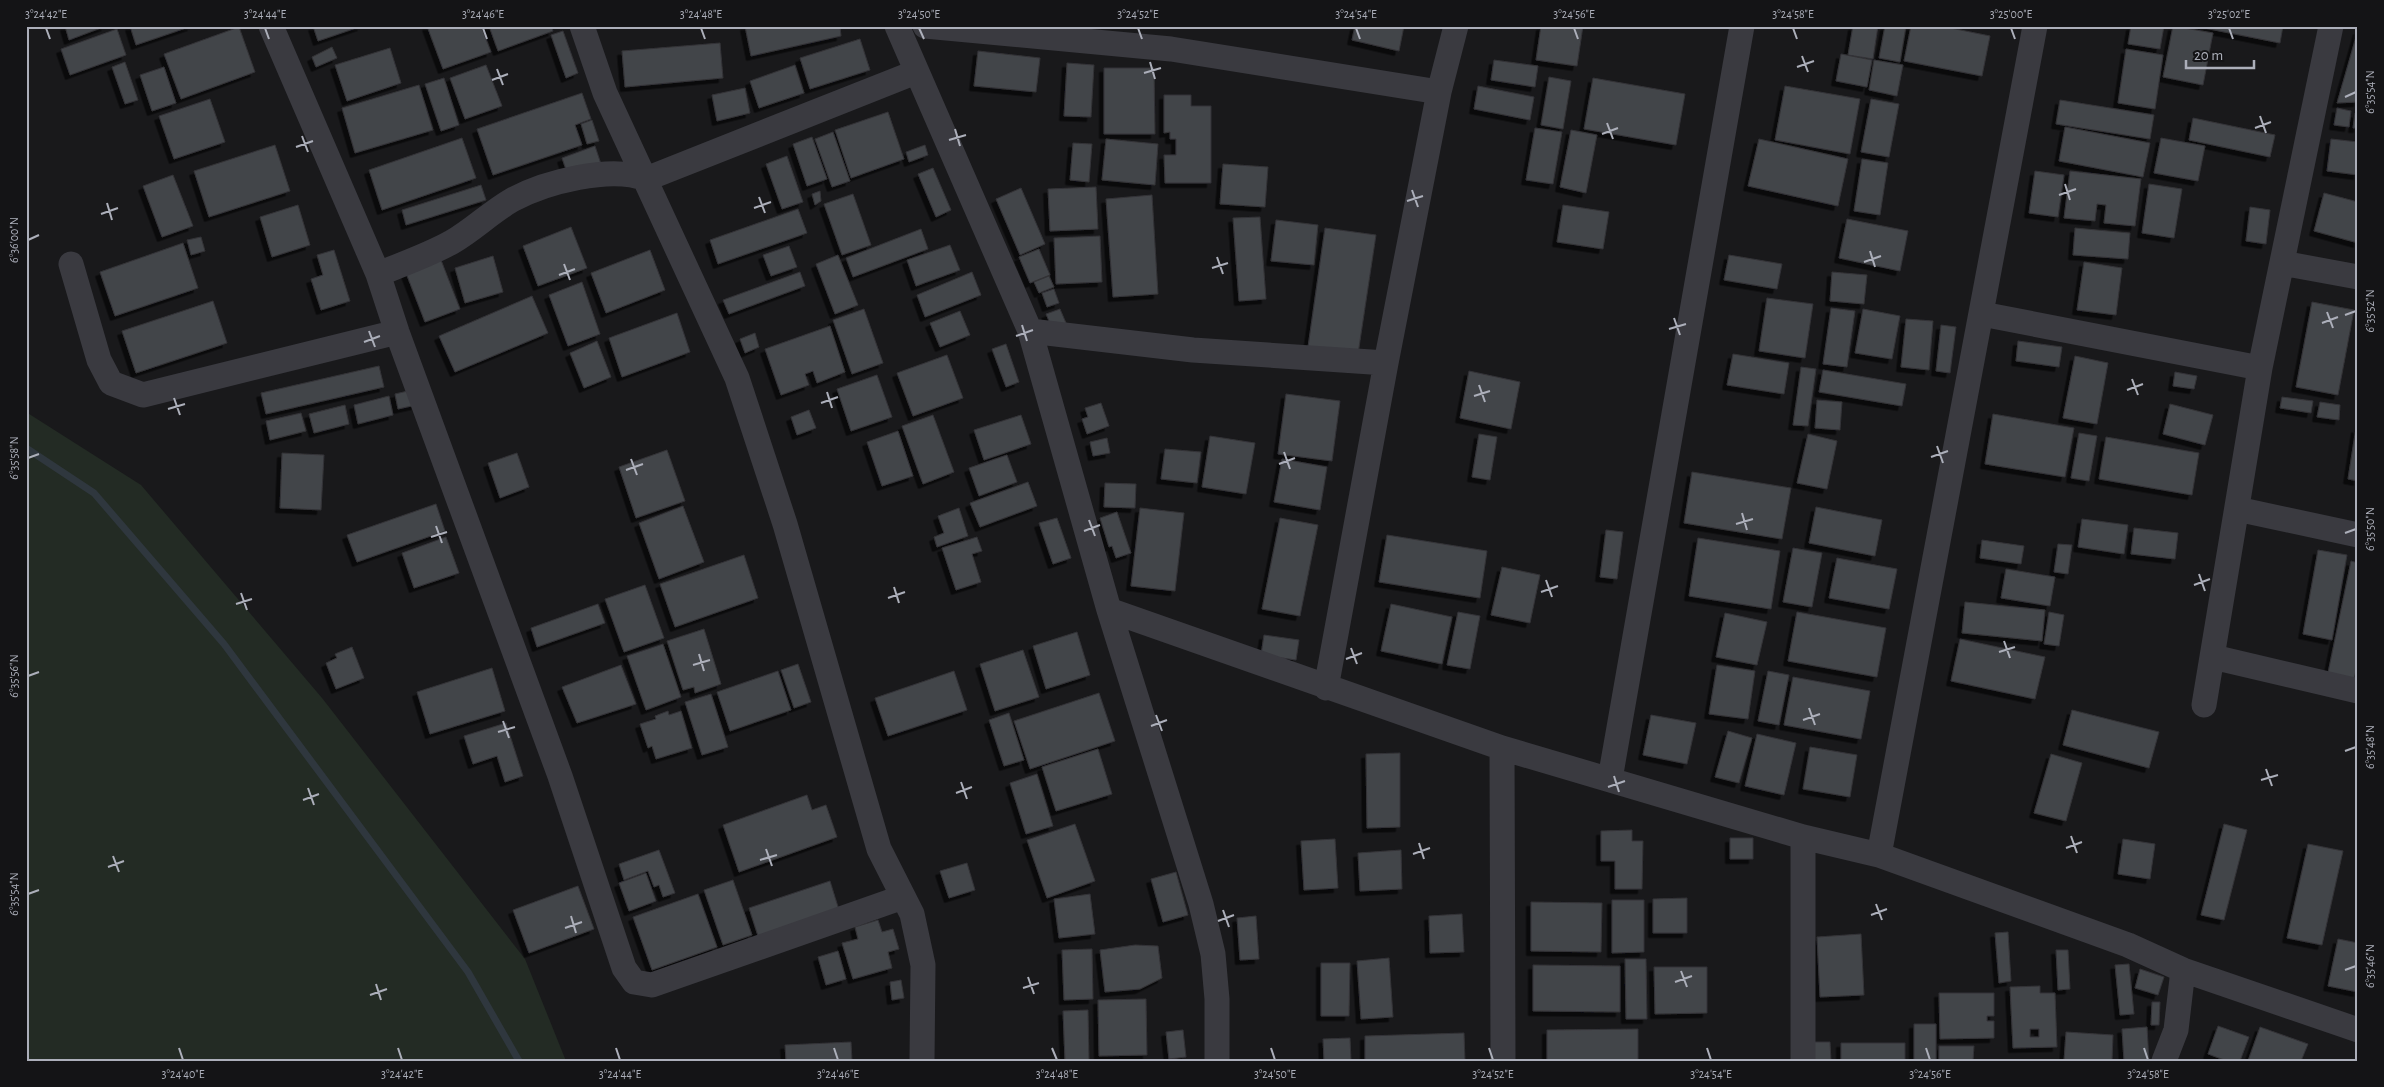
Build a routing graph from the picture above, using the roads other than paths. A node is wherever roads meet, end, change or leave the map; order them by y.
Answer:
1 (271, 26) edge
2 (582, 26) edge
3 (897, 26) edge
4 (926, 26) edge
5 (1456, 26) edge
6 (1742, 26) edge
7 (2035, 26) edge
8 (2331, 26) edge
9 (916, 72) junction
10 (1439, 92) junction
11 (646, 179) junction
12 (2282, 263) junction
13 (71, 264) dead end
14 (378, 274) junction
15 (2358, 277) edge
16 (1982, 314) junction
17 (1030, 331) junction
18 (397, 332) junction
19 (1386, 364) junction
20 (2260, 368) junction
21 (2237, 509) junction
22 (2358, 535) edge
23 (1109, 610) junction
24 (2212, 657) junction
25 (1326, 688) junction
26 (2358, 691) edge
27 (2204, 705) dead end
28 (1502, 748) junction
29 (1610, 779) junction
30 (1803, 837) junction
31 (1879, 855) junction
32 (903, 897) junction
33 (2183, 970) junction
34 (2358, 1030) edge
35 (922, 1061) edge
36 (1217, 1061) edge
37 (1503, 1061) edge
38 (1804, 1061) edge
39 (2164, 1061) edge

1 - 14 street
2 - 11 street
3 - 9 street
4 - 10 street
5 - 10 street
6 - 29 street
7 - 16 street
8 - 12 street
9 - 11 street
9 - 17 street
10 - 19 street
11 - 14 street
11 - 32 street
12 - 15 street
12 - 20 street
13 - 18 street
14 - 18 street
16 - 20 street
16 - 31 street
17 - 19 street
17 - 23 street
18 - 32 street
19 - 25 street
20 - 21 street
21 - 22 street
21 - 24 street
23 - 25 street
23 - 36 street
24 - 26 street
24 - 27 street
25 - 28 street
28 - 29 street
28 - 37 street
29 - 30 street
30 - 31 street
30 - 38 street
31 - 33 street
32 - 35 street
33 - 34 street
33 - 39 street

